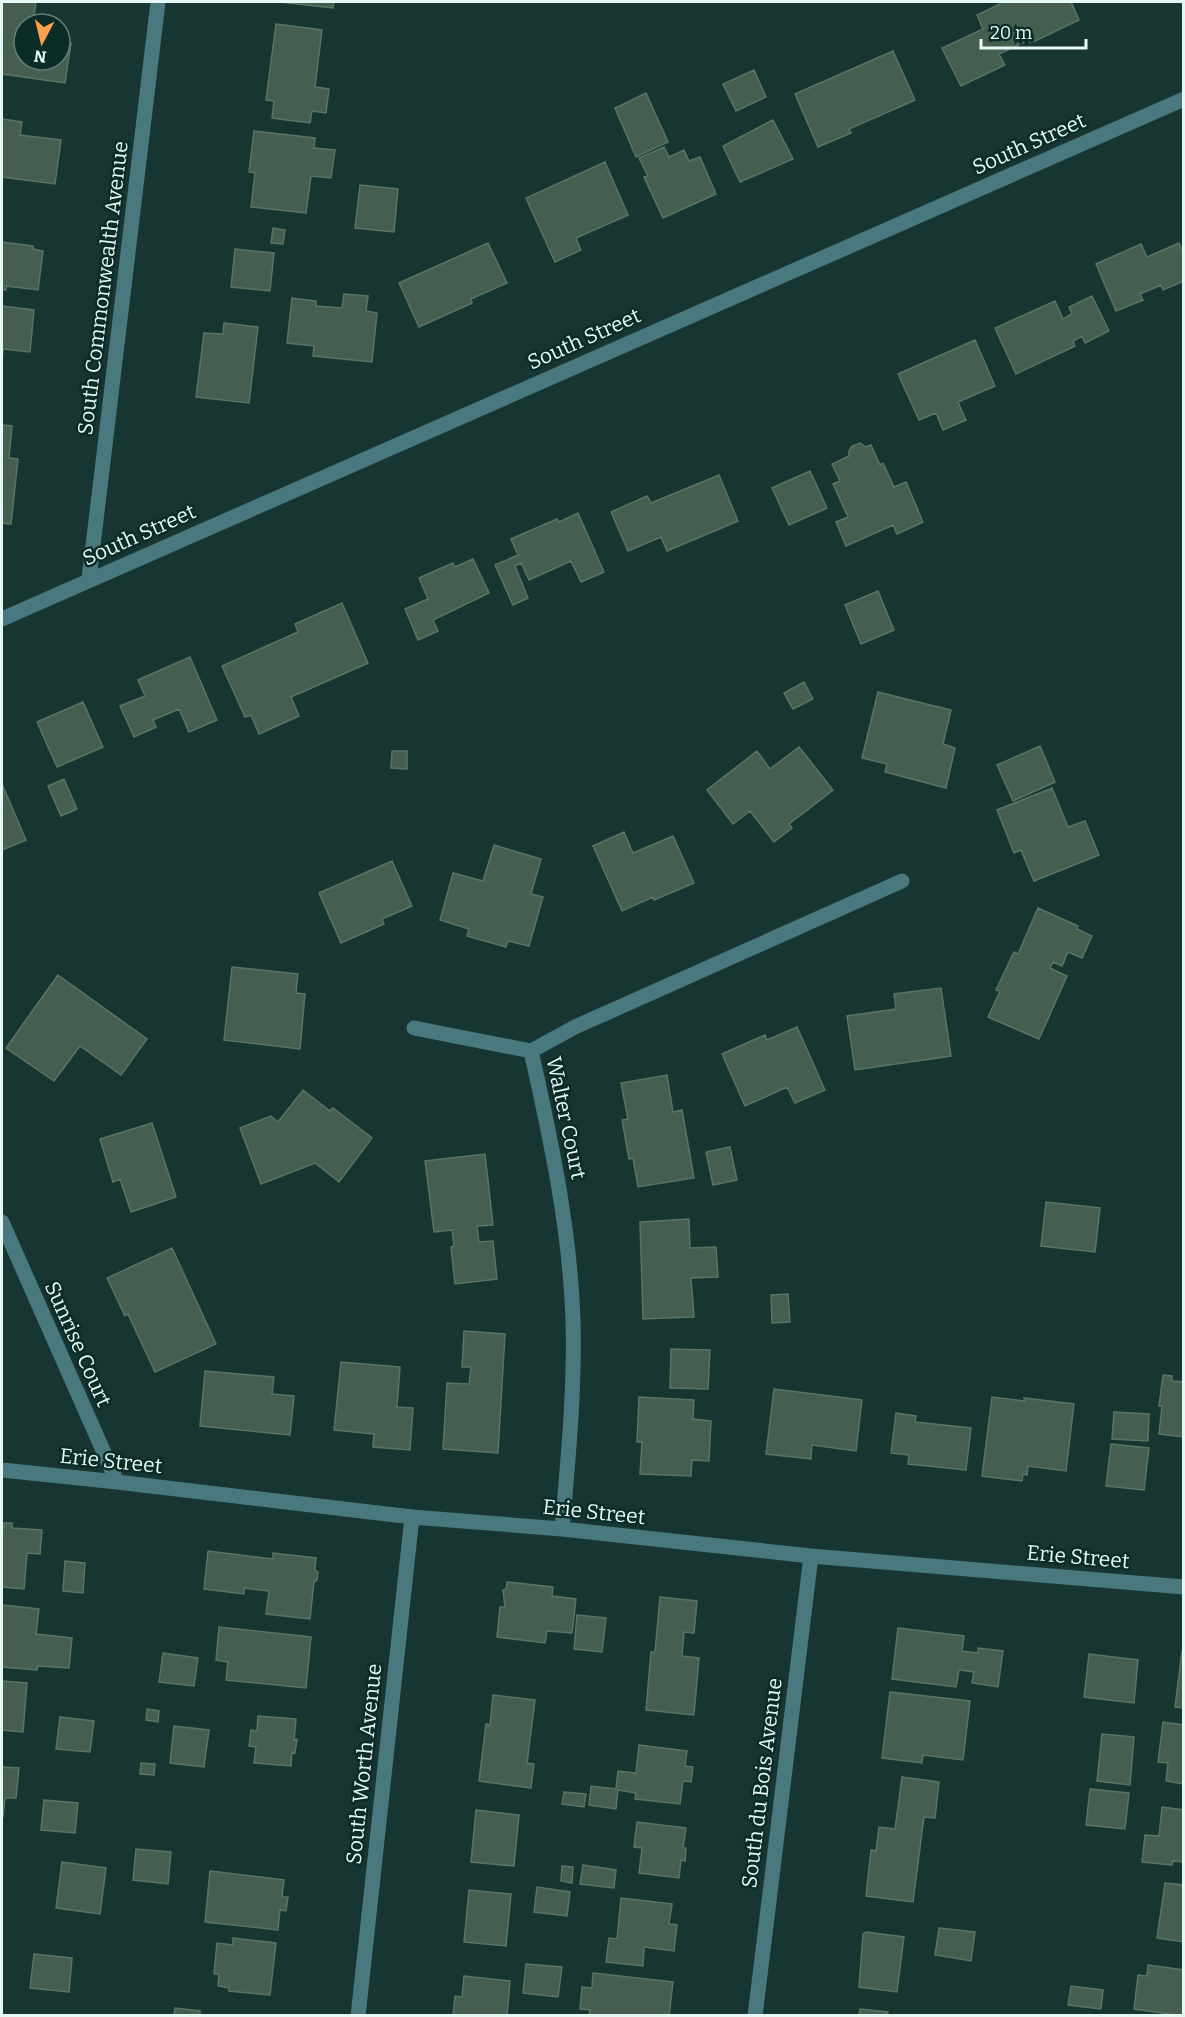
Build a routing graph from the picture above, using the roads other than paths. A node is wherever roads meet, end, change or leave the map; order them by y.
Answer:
1 (158, 2) edge
2 (1184, 99) edge
3 (89, 579) junction
4 (2, 619) edge
5 (902, 880) dead end
6 (414, 1028) dead end
7 (531, 1051) junction
8 (2, 1222) edge
9 (2, 1470) edge
10 (117, 1482) junction
11 (412, 1517) junction
12 (562, 1529) junction
13 (811, 1556) junction
14 (1184, 1587) edge
15 (358, 2016) edge
16 (755, 2016) edge

1 - 3 street, South Commonwealth Avenue
2 - 3 street, South Street
3 - 4 street, South Street
5 - 7 street, Walter Court
6 - 7 street
7 - 12 street, Walter Court
8 - 10 street, Sunrise Court
9 - 10 street, Erie Street
10 - 11 street, Erie Street
11 - 12 street, Erie Street
11 - 15 street, South Worth Avenue
12 - 13 street, Erie Street
13 - 14 street, Erie Street
13 - 16 street, South du Bois Avenue

